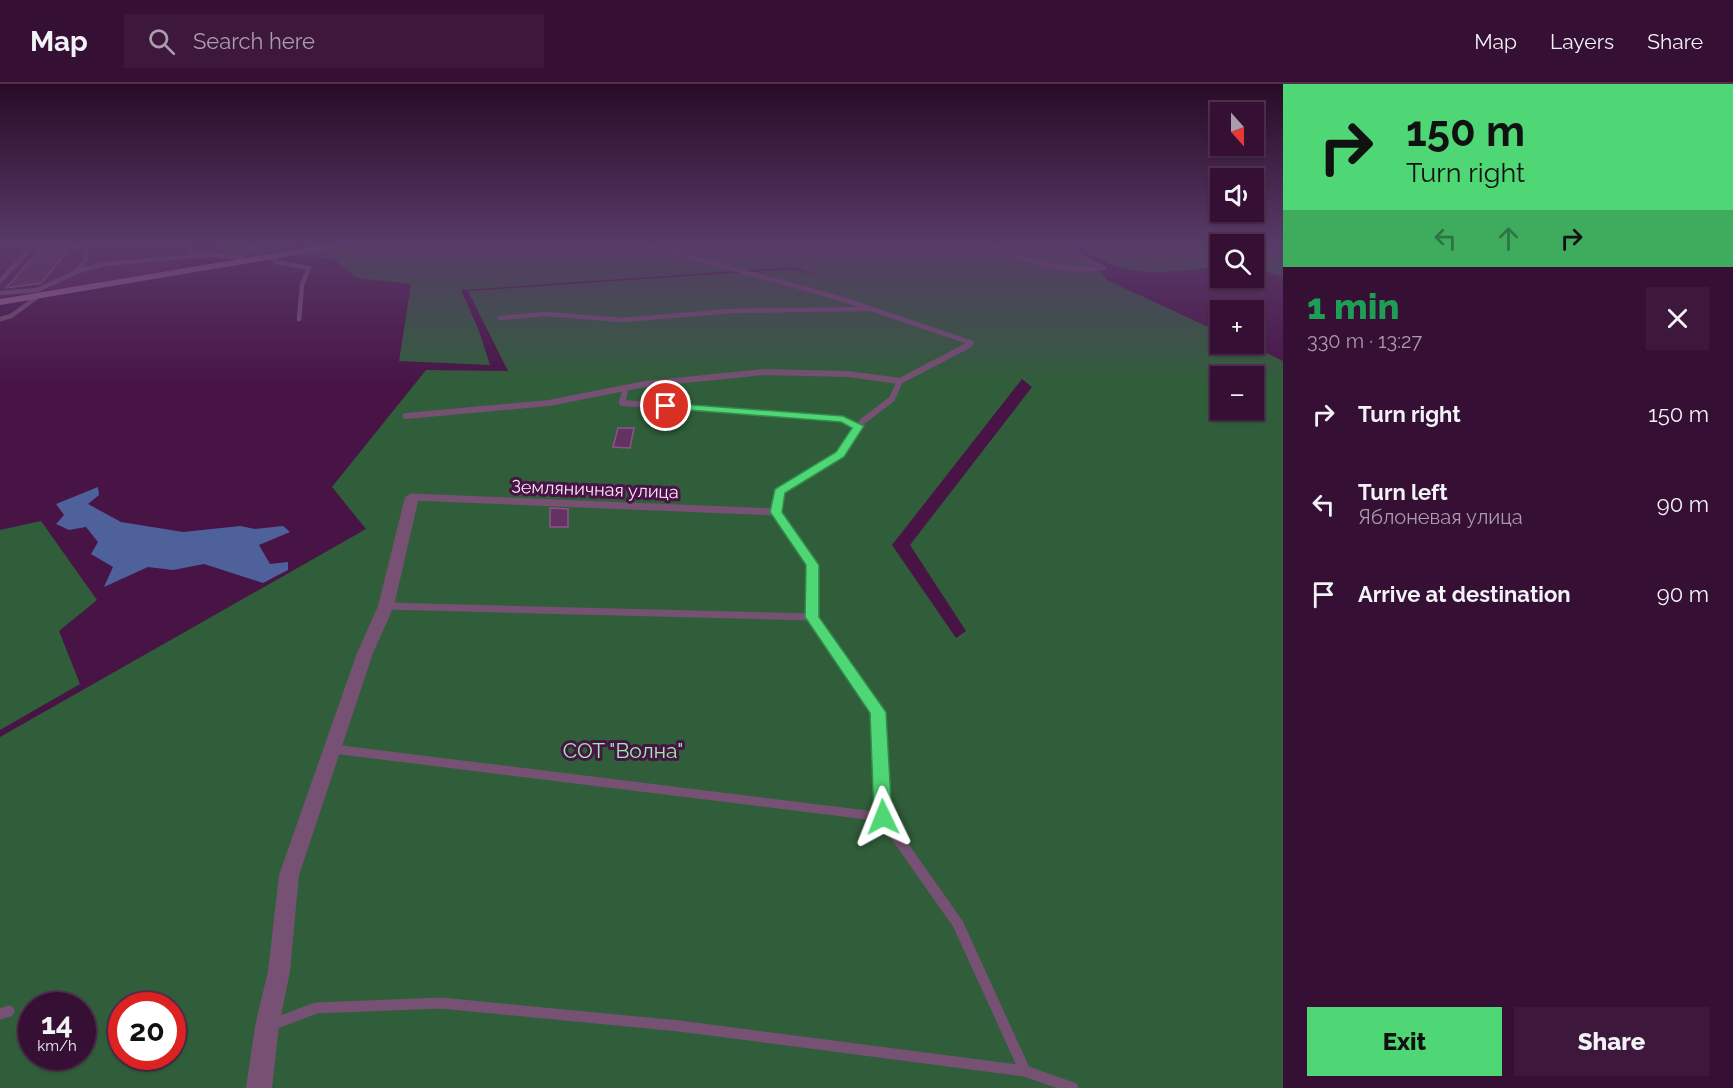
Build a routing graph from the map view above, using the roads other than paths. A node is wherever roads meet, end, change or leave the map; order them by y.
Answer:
1 (58, 292) edge
2 (301, 292) edge
3 (813, 292) edge
4 (40, 295) junction
5 (0, 302) edge
6 (874, 309) junction
7 (500, 318) dead end
8 (0, 319) edge
9 (299, 319) dead end
10 (900, 381) junction
11 (625, 390) junction
12 (406, 416) dead end
13 (859, 426) junction
14 (412, 496) joint
15 (776, 512) junction
16 (386, 606) junction
17 (812, 617) junction
18 (333, 749) junction
19 (883, 817) junction
20 (267, 1026) junction
21 (1025, 1071) junction
22 (259, 1088) edge
23 (1073, 1088) edge

1 - 4 street
2 - 9 lane
3 - 6 lane
4 - 5 street
4 - 8 lane
6 - 7 lane
6 - 10 lane
10 - 11 lane
10 - 13 lane
11 - 12 lane
11 - 13 lane
13 - 15 lane
14 - 15 lane, Земляничная улица
14 - 16 street
15 - 17 lane
16 - 17 lane
16 - 18 street
17 - 19 lane
18 - 19 lane
18 - 20 street
19 - 21 lane
20 - 21 lane
20 - 22 street
21 - 23 lane

